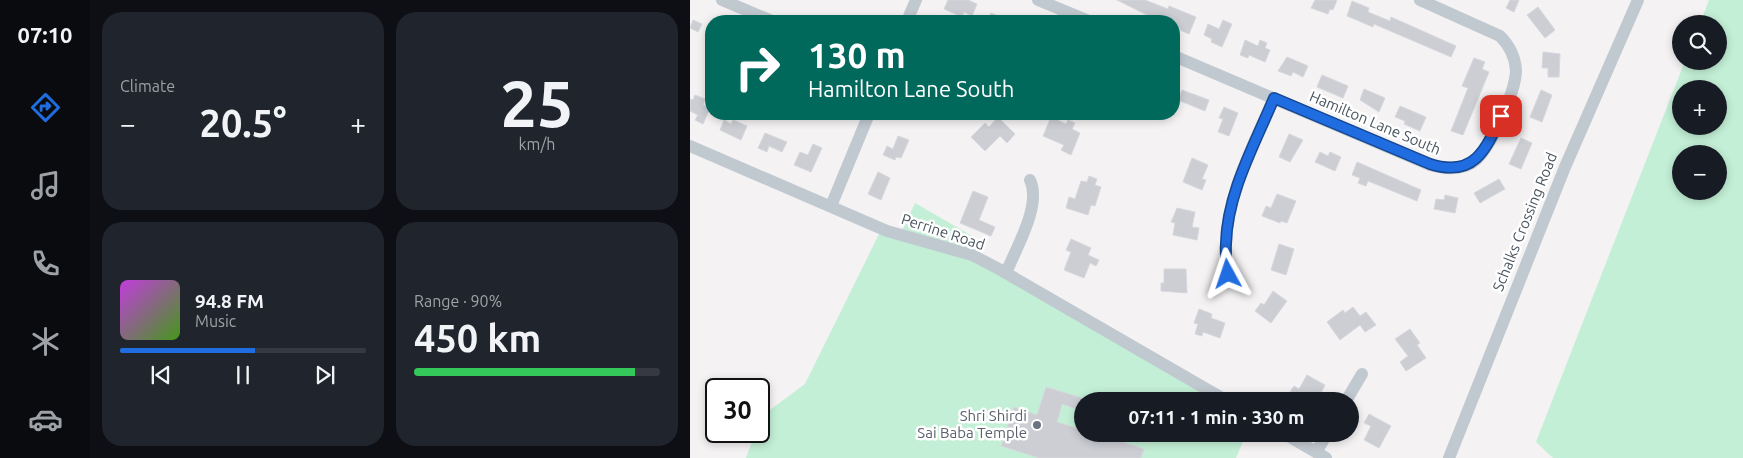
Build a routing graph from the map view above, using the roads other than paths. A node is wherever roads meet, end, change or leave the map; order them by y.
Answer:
1 (722, 0) edge
2 (916, 0) edge
3 (1038, 0) edge
4 (1420, 0) edge
5 (1638, 0) edge
6 (747, 5) edge
7 (763, 15) edge
8 (910, 15) edge
9 (1074, 15) edge
10 (1180, 59) edge
11 (1274, 98) junction
12 (866, 120) edge
13 (690, 146) edge
14 (1030, 180) dead end
15 (830, 206) junction
16 (1006, 273) junction
17 (1228, 274) dead end
18 (1362, 374) dead end
19 (1212, 392) edge
20 (1351, 392) edge
21 (1298, 442) edge
22 (1325, 442) edge
23 (1321, 455) edge
24 (1449, 458) edge

1 - 6 street
2 - 8 street
3 - 9 street
4 - 11 street, Hamilton Lane South
5 - 24 street, Schalks Crossing Road
6 - 7 street
10 - 11 street, Hamilton Lane South
11 - 17 street
12 - 15 street
13 - 15 street, Perrine Road
14 - 16 street
15 - 16 street, Perrine Road
16 - 19 street, Perrine Road
18 - 20 street
21 - 23 street
22 - 23 street

